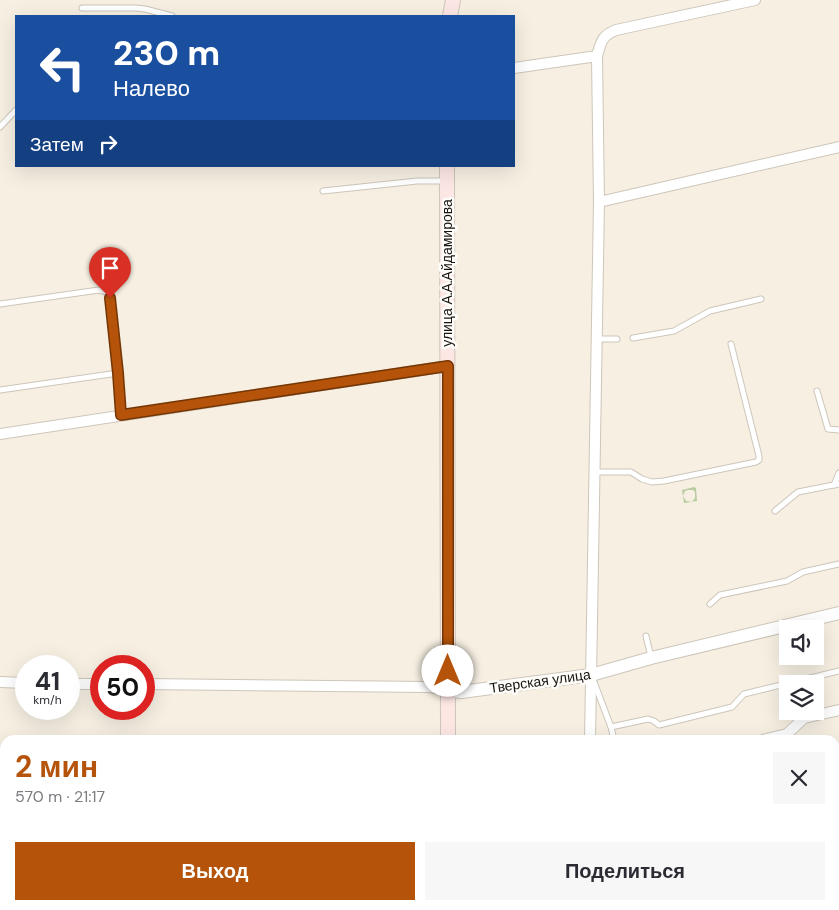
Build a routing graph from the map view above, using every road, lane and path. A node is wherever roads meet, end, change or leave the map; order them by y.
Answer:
1 (453, 0) edge
2 (756, 0) edge
3 (82, 8) dead end
4 (168, 15) edge
5 (450, 15) edge
6 (597, 56) junction
7 (515, 68) edge
8 (15, 111) edge
9 (0, 127) edge
10 (839, 147) edge
11 (447, 167) edge
12 (447, 181) junction
13 (323, 191) dead end
14 (599, 202) junction
15 (761, 299) dead end
16 (0, 304) edge
17 (633, 338) dead end
18 (597, 339) junction
19 (617, 339) dead end
20 (731, 344) dead end
21 (448, 366) junction
22 (118, 373) junction
23 (0, 390) edge
24 (817, 390) dead end
25 (121, 415) junction
26 (839, 430) edge
27 (0, 434) edge
28 (595, 472) junction
29 (839, 473) edge
30 (837, 484) edge
31 (775, 511) dead end
32 (839, 564) edge
33 (710, 604) dead end
34 (839, 613) edge
35 (646, 636) dead end
36 (651, 658) junction
37 (839, 671) edge
38 (591, 674) junction
39 (0, 682) edge
40 (15, 683) edge
41 (155, 684) edge
42 (448, 690) junction
43 (839, 710) edge
44 (611, 727) junction
45 (448, 735) edge
46 (590, 735) edge
47 (613, 735) edge
48 (785, 735) edge

1 - 5 main road
2 - 6 street
3 - 4 lane
6 - 7 street
6 - 14 street
8 - 9 lane
10 - 14 street
11 - 12 main road, улица А.А.Айдамирова
12 - 13 lane
12 - 21 main road, улица А.А.Айдамирова
14 - 18 street
15 - 17 lane
16 - 22 lane
18 - 19 lane
18 - 28 street
20 - 28 lane
21 - 25 street
21 - 42 main road, улица А.А.Айдамирова
22 - 23 lane
22 - 25 lane
24 - 26 lane
25 - 27 street
28 - 38 street
29 - 30 lane
30 - 31 lane
32 - 33 lane
34 - 36 street, Тверская улица
35 - 36 lane
36 - 38 street, Тверская улица
37 - 44 lane
38 - 42 street, Тверская улица
38 - 44 lane
38 - 46 street
39 - 40 street
41 - 42 street, Тверская улица
42 - 45 main road, улица А.А.Айдамирова
43 - 48 street
44 - 47 lane

